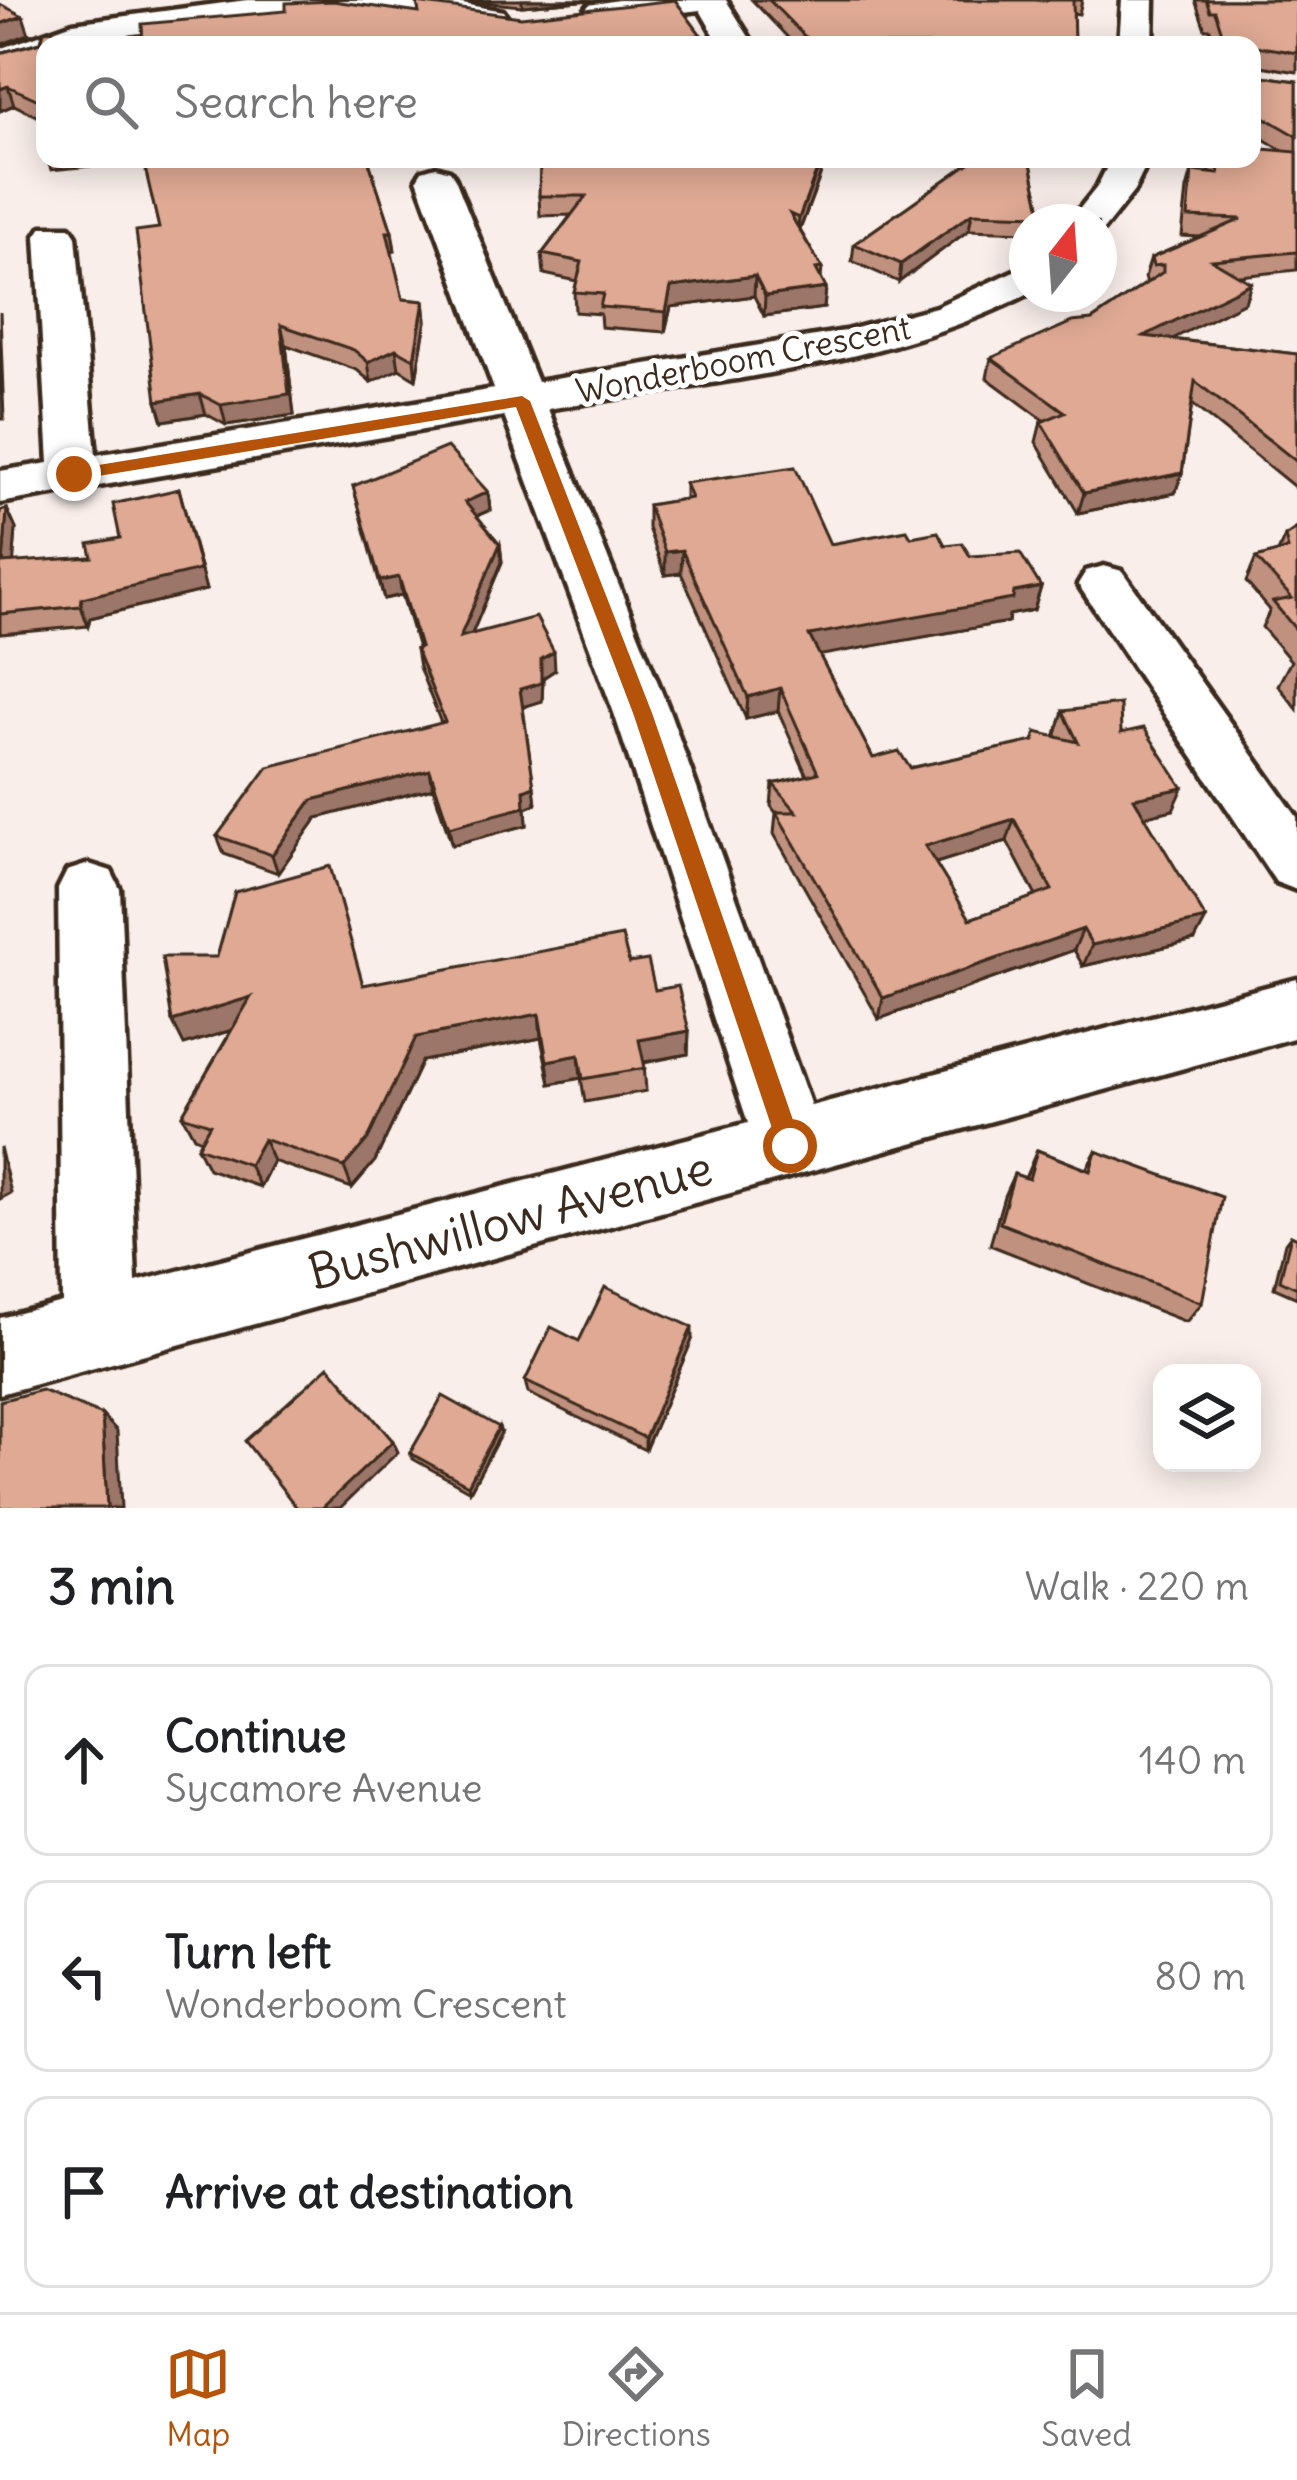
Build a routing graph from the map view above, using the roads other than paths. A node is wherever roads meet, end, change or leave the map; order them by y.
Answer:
1 (706, 0) edge
2 (1138, 0) edge
3 (569, 16) edge
4 (522, 21) edge
5 (65, 36) edge
6 (731, 36) edge
7 (1136, 36) edge
8 (36, 47) edge
9 (0, 61) edge
10 (1126, 168) edge
11 (436, 179) dead end
12 (1104, 204) edge
13 (56, 236) dead end
14 (1009, 287) edge
15 (522, 401) junction
16 (74, 474) junction
17 (0, 487) edge
18 (1104, 584) dead end
19 (1297, 865) edge
20 (89, 889) dead end
21 (1297, 1008) edge
22 (790, 1146) junction
23 (100, 1329) junction
24 (0, 1356) edge

1 - 3 street
1 - 6 street
2 - 7 street
4 - 5 street
8 - 9 street
10 - 12 street
11 - 15 street, Wonderboom Crescent
13 - 16 street
14 - 15 street, Wonderboom Crescent
15 - 16 street, Wonderboom Crescent
15 - 22 street
16 - 17 street, Wonderboom Crescent
18 - 19 street
20 - 23 street
21 - 22 street, Bushwillow Avenue
22 - 23 street, Bushwillow Avenue
23 - 24 street, Bushwillow Avenue

